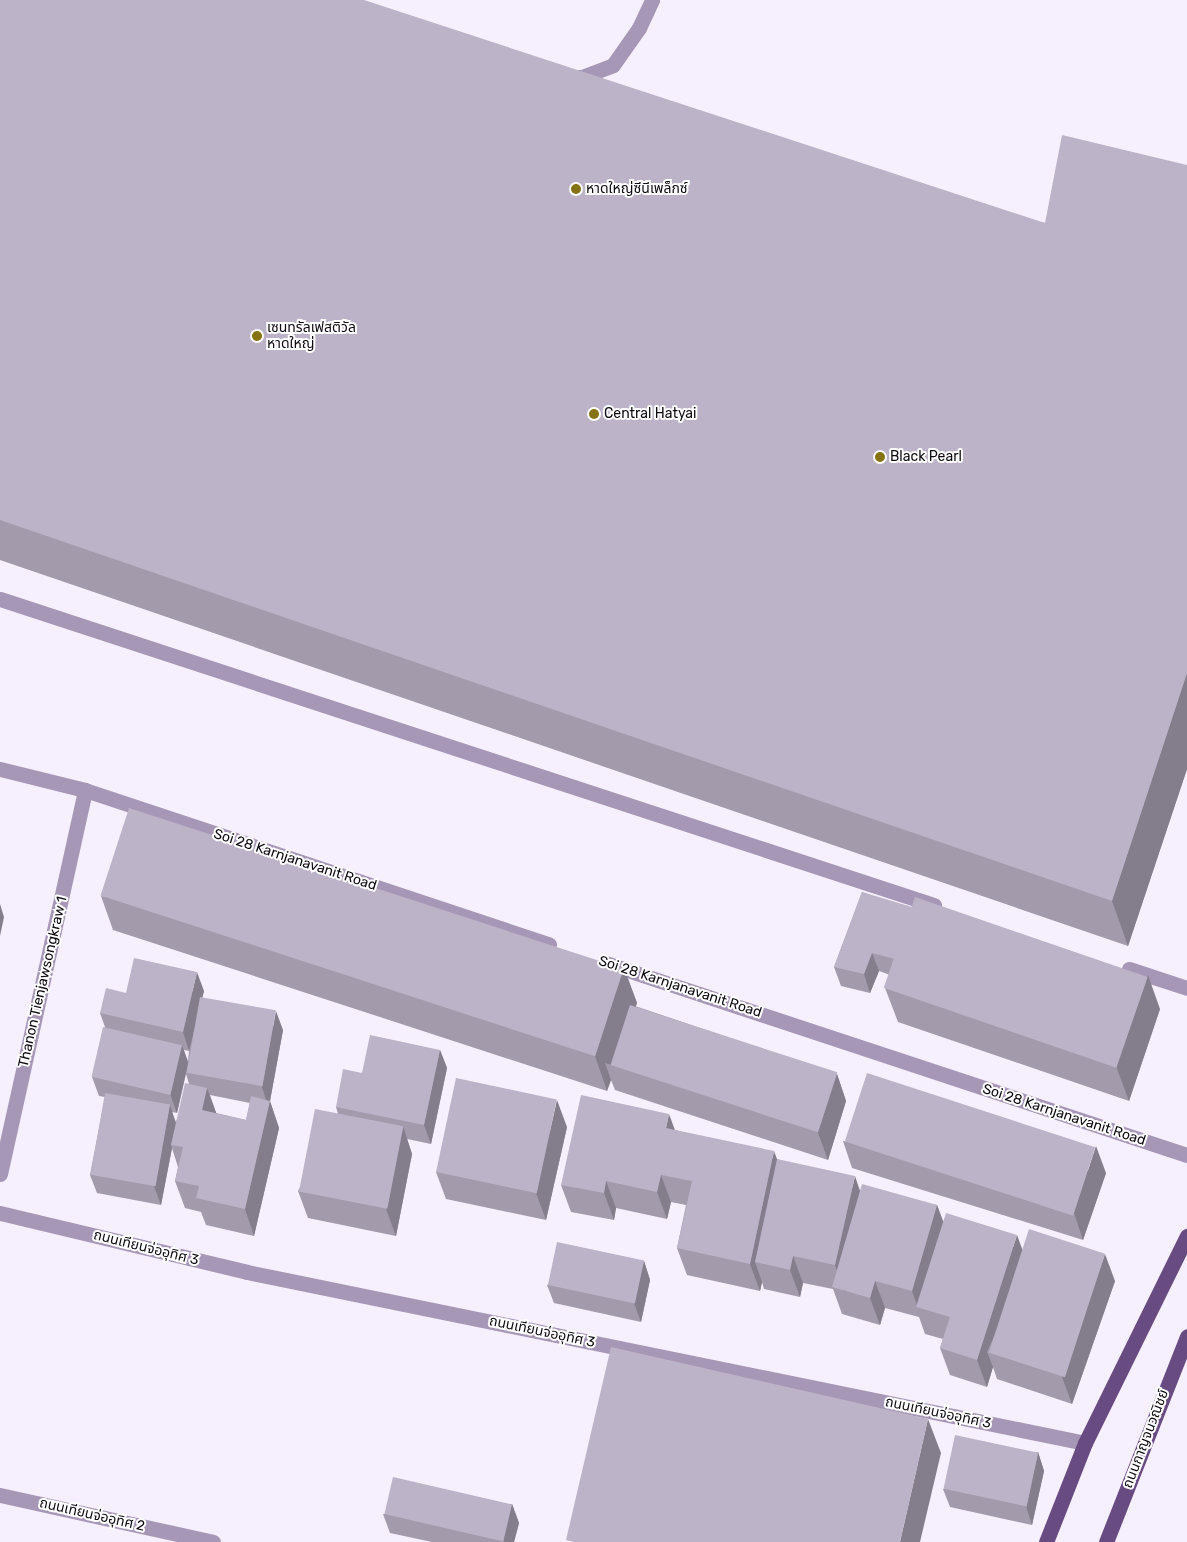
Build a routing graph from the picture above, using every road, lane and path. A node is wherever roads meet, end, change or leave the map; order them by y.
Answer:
1 (652, 0) edge
2 (552, 72) edge
3 (0, 599) edge
4 (0, 770) edge
5 (85, 790) junction
6 (950, 910) edge
7 (566, 950) edge
8 (594, 959) edge
9 (1111, 963) edge
10 (1187, 988) edge
11 (1187, 1155) edge
12 (0, 1174) edge
13 (0, 1212) edge
14 (1187, 1236) edge
15 (1187, 1336) edge
16 (1085, 1443) junction
17 (0, 1495) edge
18 (213, 1542) edge
19 (1046, 1542) edge
20 (1106, 1542) edge

1 - 2 street
3 - 6 street
4 - 5 street, Soi 28 Karnjanavanit Road
5 - 7 street, Soi 28 Karnjanavanit Road
5 - 12 street, Thanon Tienjawsongkraw 1
8 - 11 street, Soi 28 Karnjanavanit Road
9 - 10 street
13 - 16 street, ถนนเทียนจ่ออุทิศ 3
14 - 16 main road
15 - 20 main road, ถนนกาญจนวณิชย์
16 - 19 main road
17 - 18 street, ถนนเทียนจ่ออุทิศ 2

